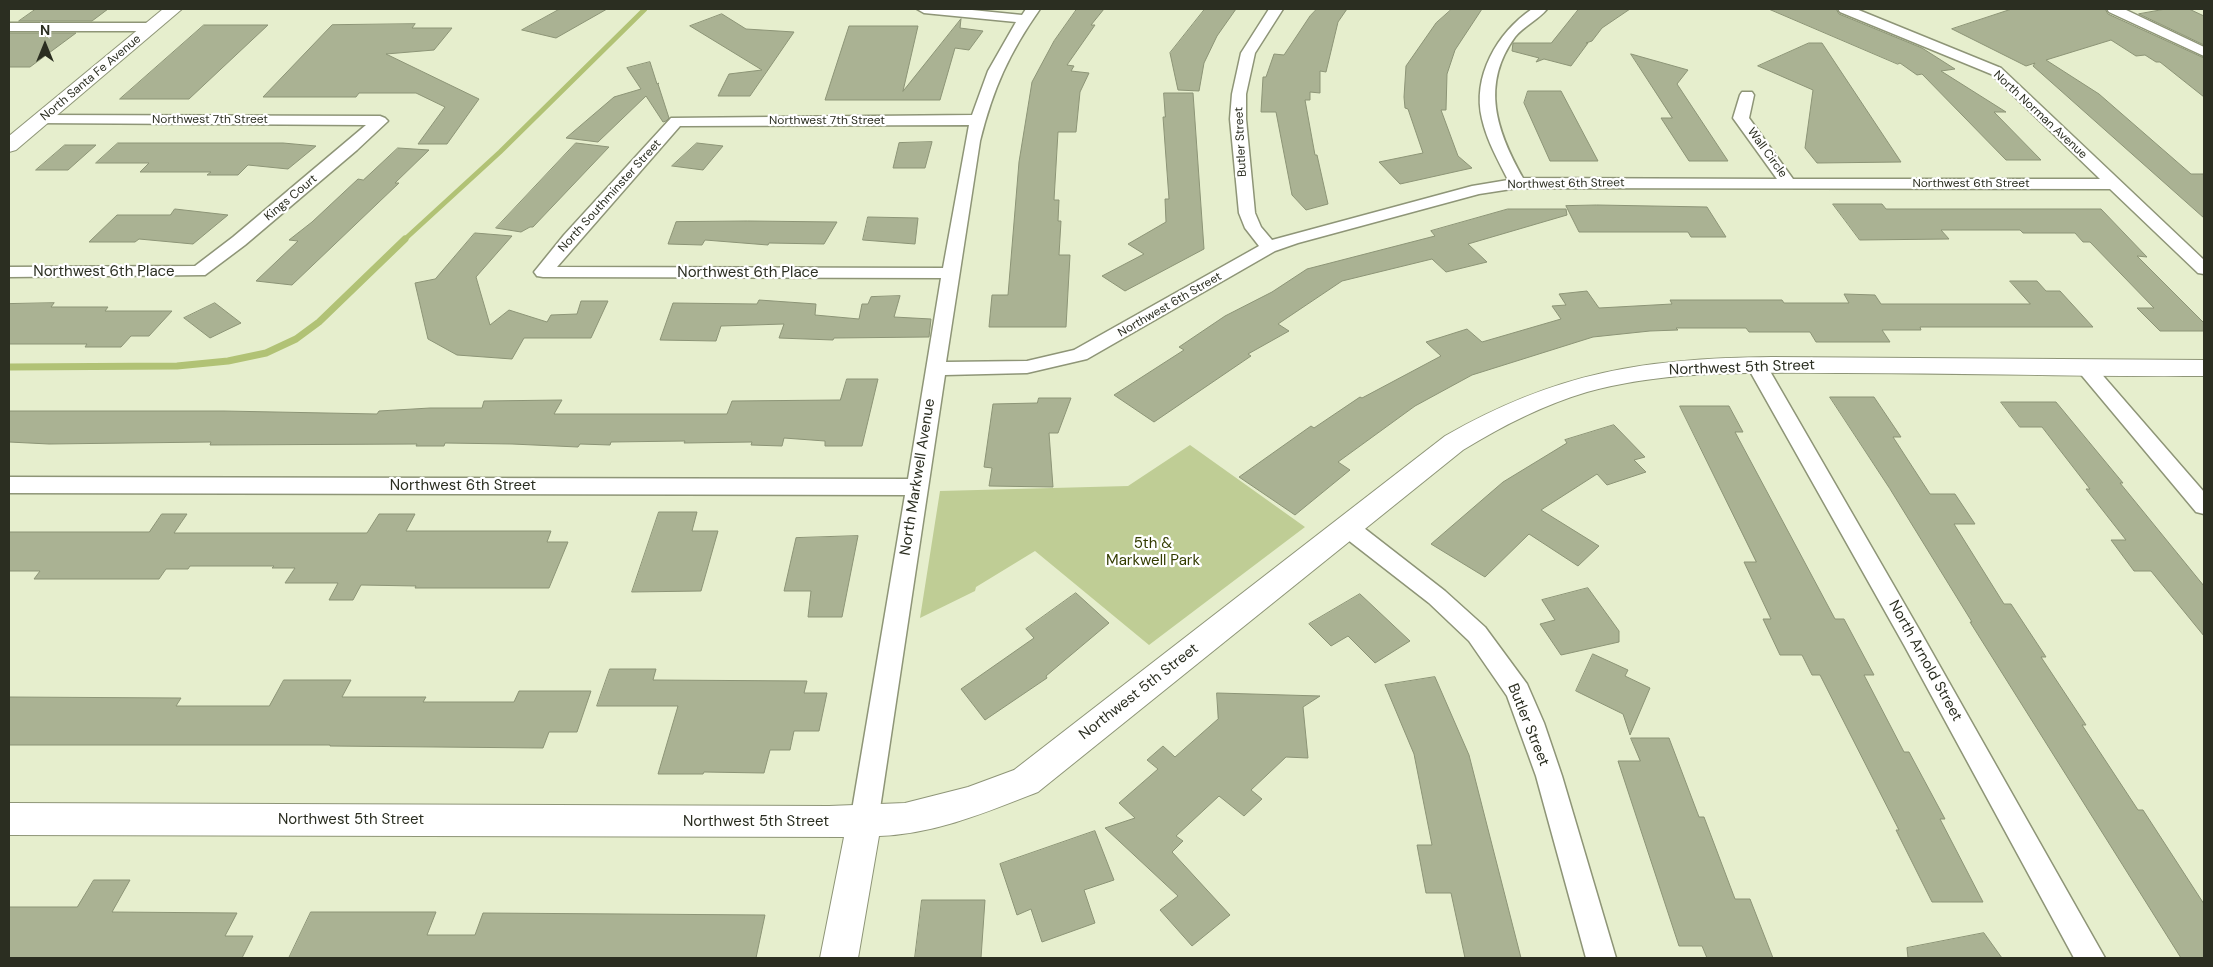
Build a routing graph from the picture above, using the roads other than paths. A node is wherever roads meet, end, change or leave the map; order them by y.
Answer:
1 (173, 9) edge
2 (924, 9) edge
3 (1276, 9) edge
4 (1540, 9) edge
5 (1845, 9) edge
6 (2114, 9) edge
7 (1029, 14) edge
8 (9, 27) edge
9 (151, 27) junction
10 (2204, 52) edge
11 (1746, 95) dead end
12 (40, 120) junction
13 (977, 120) junction
14 (380, 121) joint
15 (676, 121) joint
16 (9, 146) edge
17 (1518, 183) junction
18 (1789, 184) junction
19 (2114, 184) junction
20 (1269, 247) junction
21 (2204, 269) edge
22 (200, 271) joint
23 (9, 272) edge
24 (544, 272) joint
25 (952, 273) junction
26 (1757, 366) junction
27 (2084, 367) junction
28 (2204, 368) edge
29 (936, 369) junction
30 (9, 485) edge
31 (917, 487) junction
32 (2204, 506) edge
33 (1347, 527) junction
34 (9, 819) edge
35 (864, 822) junction
36 (839, 958) edge
37 (1601, 958) edge
38 (2090, 958) edge

1 - 9 street, North Santa Fe Avenue
2 - 7 street
3 - 20 street, Butler Street
4 - 17 street
5 - 19 street, North Norman Avenue
6 - 10 street
7 - 13 street, North Markwell Avenue
8 - 9 street
9 - 12 street, North Santa Fe Avenue
11 - 18 street, Wall Circle
12 - 14 street, Northwest 7th Street
12 - 16 street, North Santa Fe Avenue
13 - 15 street, Northwest 7th Street
13 - 25 street, North Markwell Avenue
14 - 22 street, Kings Court
15 - 24 street, North Southminster Street
17 - 18 street, Northwest 6th Street
17 - 20 street, Northwest 6th Street
18 - 19 street, Northwest 6th Street
19 - 21 street, North Norman Avenue
20 - 29 street, Northwest 6th Street
22 - 23 street, Northwest 6th Place
24 - 25 street, Northwest 6th Place
25 - 29 street, North Markwell Avenue
26 - 27 street, Northwest 5th Street
26 - 33 street, Northwest 5th Street
26 - 38 street, North Arnold Street
27 - 28 street, Northwest 5th Street
27 - 32 street
29 - 31 street, North Markwell Avenue
30 - 31 street, Northwest 6th Street
31 - 35 street, North Markwell Avenue
33 - 35 street, Northwest 5th Street
33 - 37 street, Butler Street
34 - 35 street, Northwest 5th Street
35 - 36 street, North Markwell Avenue

